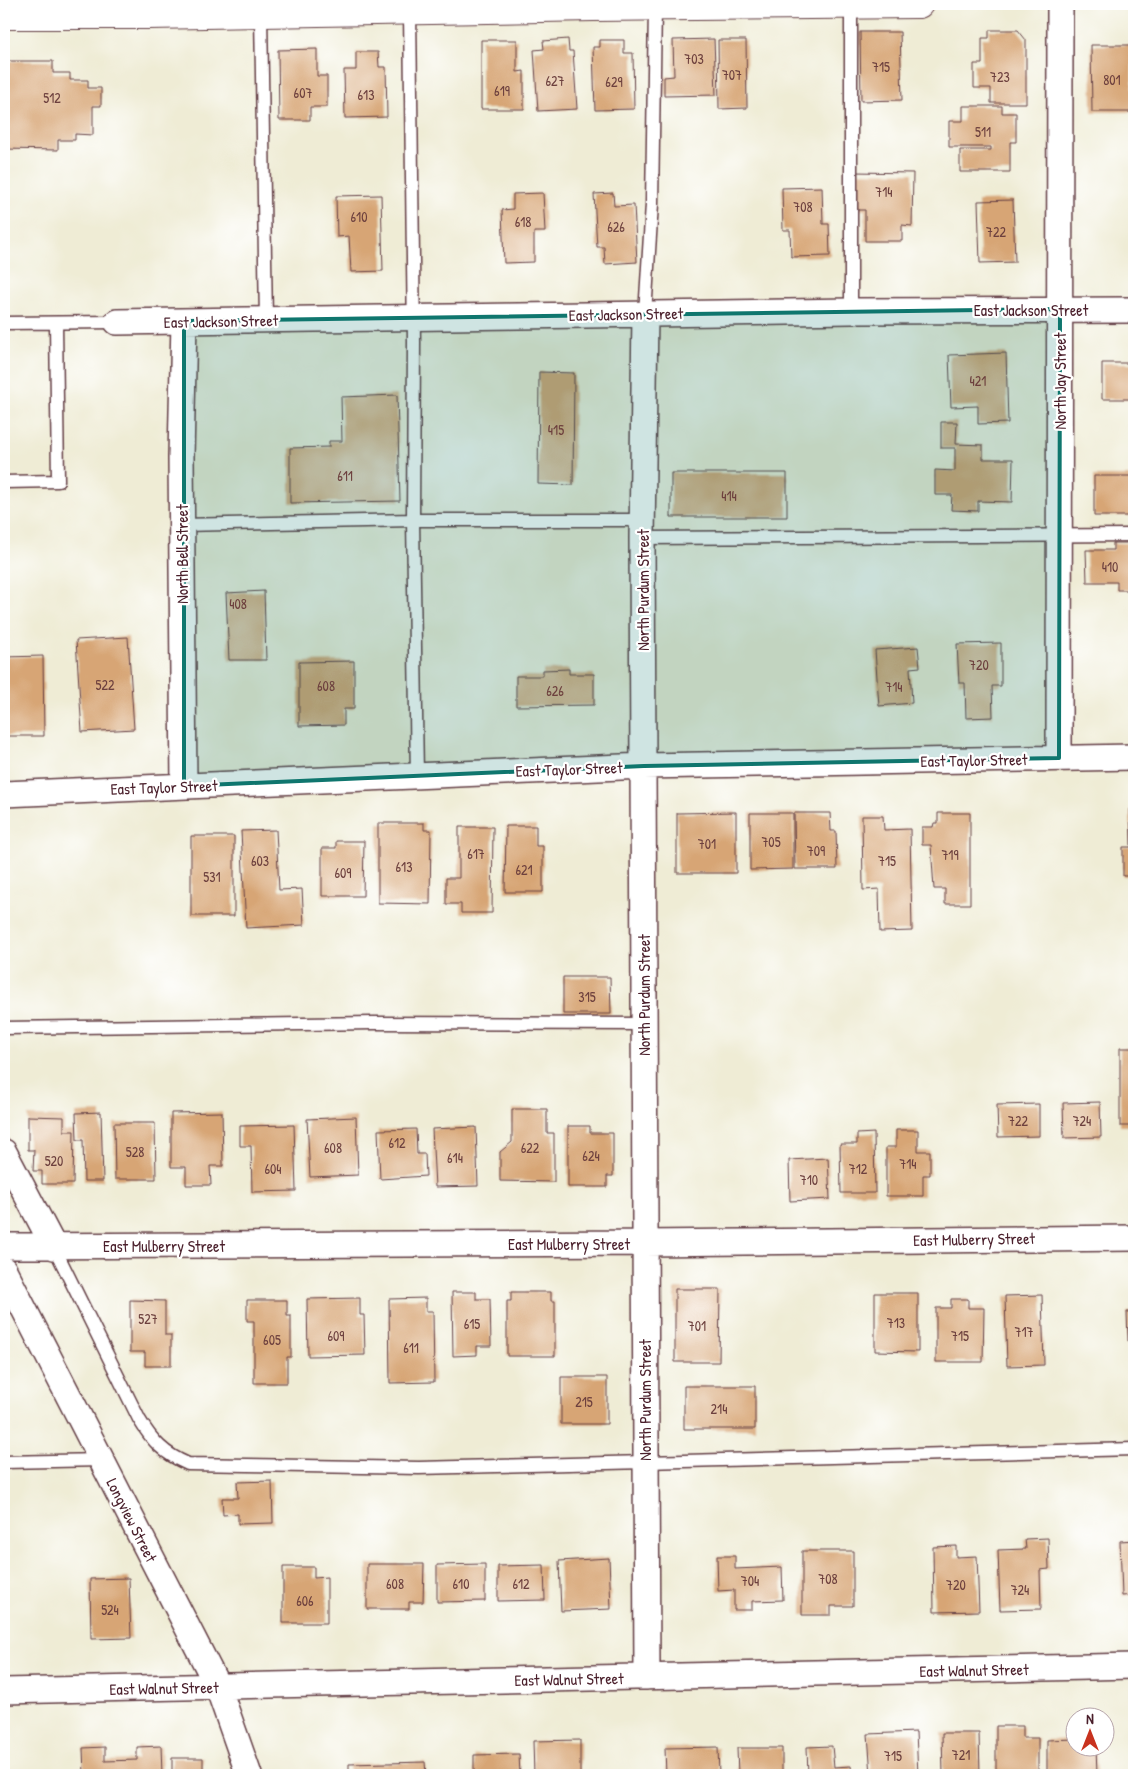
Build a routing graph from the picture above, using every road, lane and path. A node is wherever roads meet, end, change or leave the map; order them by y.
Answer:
1 (919, 4) edge
2 (1060, 4) edge
3 (593, 5) edge
4 (851, 5) junction
5 (654, 7) junction
6 (366, 8) edge
7 (148, 10) edge
8 (410, 12) junction
9 (261, 14) junction
10 (4, 15) edge
11 (1060, 309) junction
12 (1134, 310) edge
13 (851, 311) junction
14 (645, 314) junction
15 (413, 318) junction
16 (266, 320) junction
17 (184, 321) junction
18 (117, 322) joint
19 (4, 323) edge
20 (56, 323) junction
21 (4, 482) edge
22 (413, 520) junction
23 (182, 525) junction
24 (642, 529) junction
25 (1134, 535) edge
26 (1059, 536) junction
27 (1134, 757) edge
28 (1059, 758) junction
29 (644, 766) junction
30 (417, 776) junction
31 (184, 786) junction
32 (4, 794) edge
33 (644, 1024) junction
34 (4, 1028) edge
35 (4, 1152) edge
36 (1134, 1238) edge
37 (644, 1243) junction
38 (4, 1246) edge
39 (54, 1247) junction
40 (4, 1270) edge
41 (1134, 1449) edge
42 (102, 1460) junction
43 (645, 1460) junction
44 (4, 1462) edge
45 (1134, 1666) edge
46 (647, 1677) junction
47 (218, 1687) junction
48 (4, 1691) edge
49 (249, 1775) edge

1 - 4 street
2 - 11 street, North Jay Street
3 - 5 street
3 - 8 street
4 - 5 street
4 - 13 lane
5 - 14 lane
6 - 8 street
6 - 9 street
7 - 9 street
7 - 10 street
8 - 15 lane
9 - 16 lane
11 - 12 street, East Jackson Street
11 - 13 street, East Jackson Street
11 - 26 street, North Jay Street
13 - 14 street, East Jackson Street
14 - 15 street, East Jackson Street
14 - 24 street, North Purdum Street
15 - 16 street, East Jackson Street
15 - 22 lane
16 - 17 street, East Jackson Street
17 - 18 street, East Jackson Street
17 - 23 street, North Bell Street
18 - 20 lane
19 - 20 lane
20 - 21 lane
22 - 23 lane
22 - 24 lane
22 - 30 lane
23 - 31 street, North Bell Street
24 - 26 lane
24 - 29 street, North Purdum Street
25 - 26 lane
26 - 28 street, North Jay Street
27 - 28 street, East Taylor Street
28 - 29 street, East Taylor Street
29 - 30 street, East Taylor Street
29 - 33 street, North Purdum Street
30 - 31 street, East Taylor Street
31 - 32 street, East Taylor Street
33 - 34 lane
33 - 37 street, North Purdum Street
35 - 39 street
36 - 37 street, East Mulberry Street
37 - 39 street, East Mulberry Street
37 - 43 street, North Purdum Street
38 - 39 street, East Mulberry Street
39 - 43 lane
40 - 42 street, Longview Street
41 - 43 lane
42 - 44 lane
42 - 47 street, Longview Street
43 - 46 street, North Purdum Street
45 - 46 street, East Walnut Street
46 - 47 street, East Walnut Street
47 - 48 street, East Walnut Street
47 - 49 street, Longview Street

